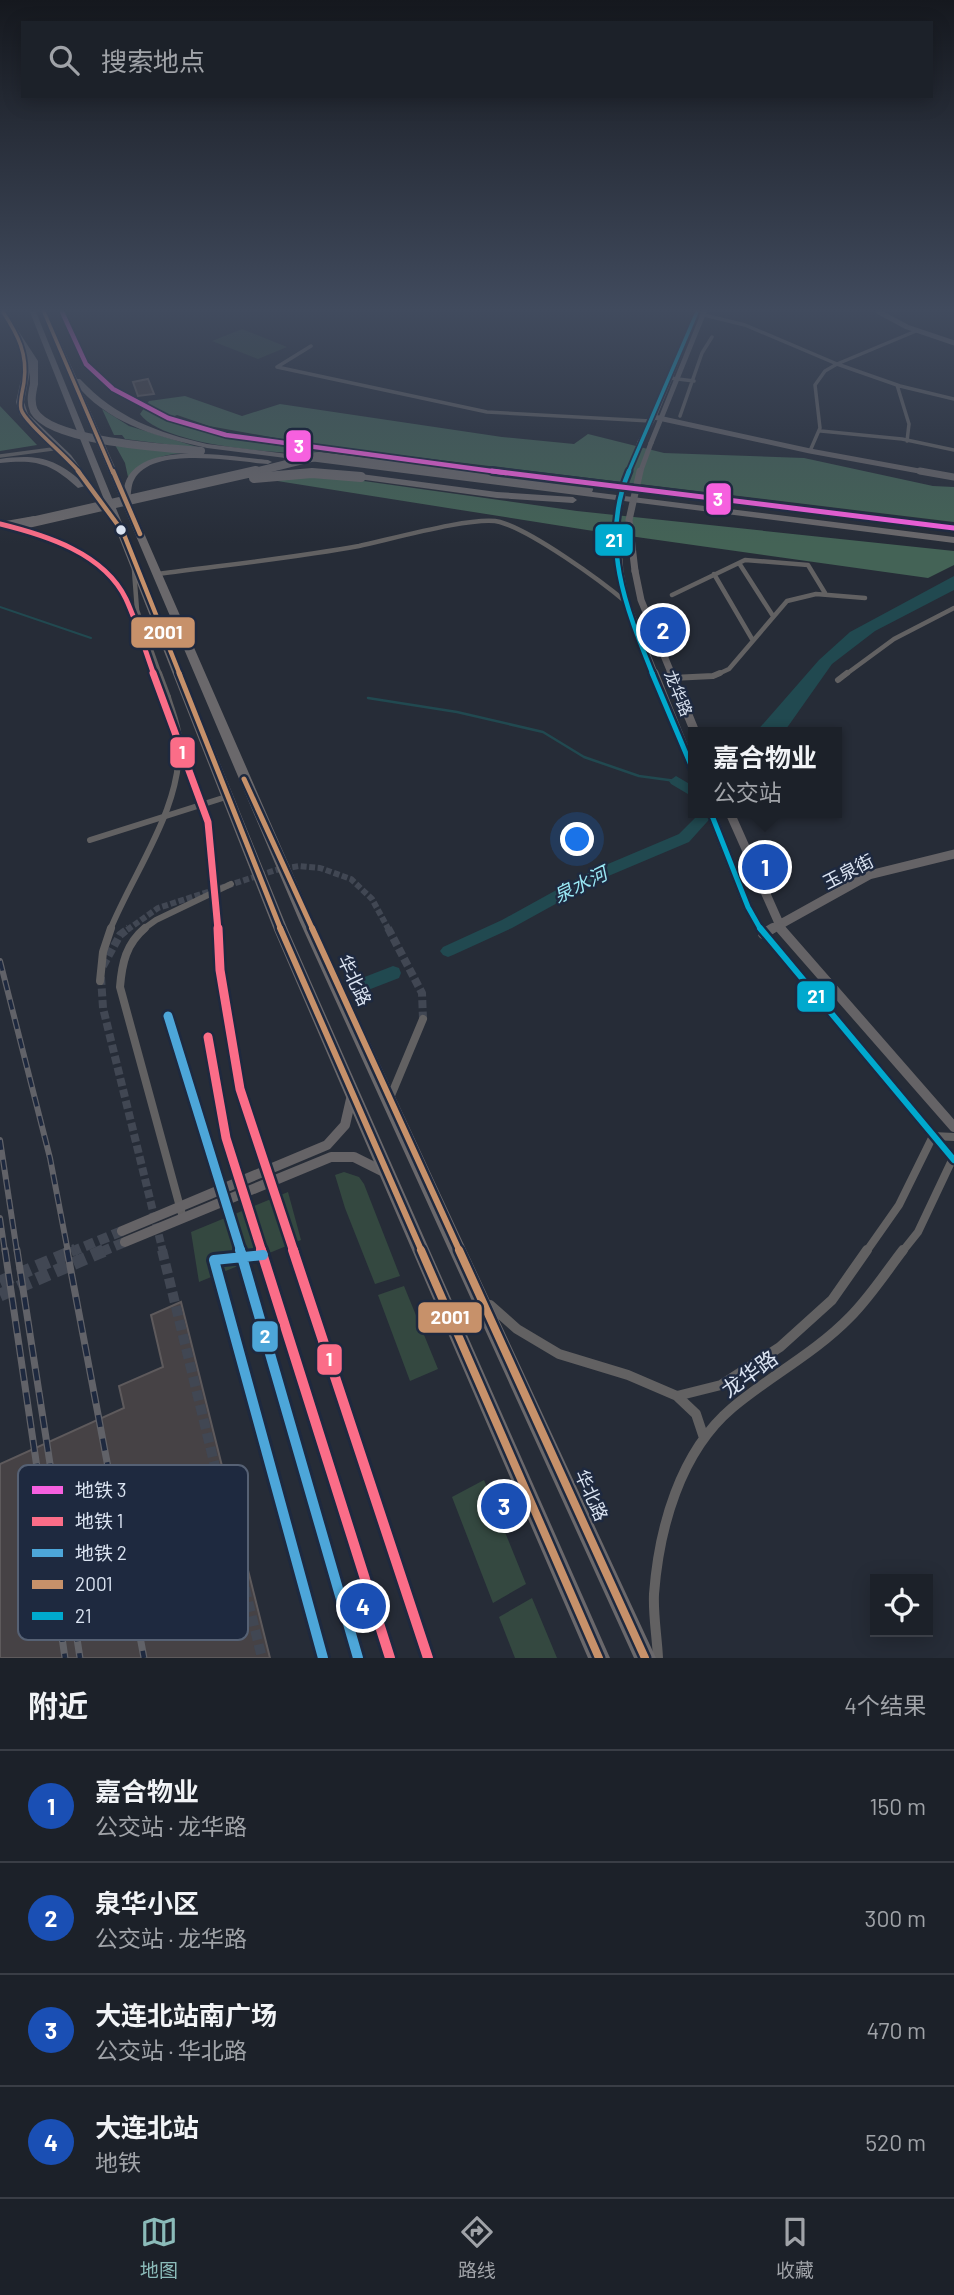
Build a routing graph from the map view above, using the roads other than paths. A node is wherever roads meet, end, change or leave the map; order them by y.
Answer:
1 (22, 389) edge
2 (33, 389) edge
3 (65, 389) edge
4 (76, 389) edge
5 (86, 389) edge
6 (381, 389) edge
7 (665, 389) edge
8 (674, 389) edge
9 (691, 389) edge
10 (816, 389) edge
11 (897, 389) edge
12 (915, 389) edge
13 (954, 399) edge
14 (680, 416) dead end
15 (652, 419) junction
16 (662, 419) junction
17 (821, 431) junction
18 (907, 441) junction
19 (61, 448) junction
20 (954, 450) edge
21 (810, 451) junction
22 (0, 458) edge
23 (285, 462) junction
24 (954, 477) edge
25 (589, 489) joint
26 (97, 499) junction
27 (126, 500) junction
28 (592, 501) junction
29 (733, 512) junction
30 (24, 524) junction
31 (0, 529) edge
32 (123, 532) junction
33 (954, 540) edge
34 (954, 547) edge
35 (739, 563) junction
36 (134, 564) junction
37 (158, 574) junction
38 (714, 575) junction
39 (825, 593) junction
40 (672, 595) dead end
41 (865, 598) dead end
42 (626, 602) junction
43 (954, 608) edge
44 (773, 616) junction
45 (752, 639) junction
46 (672, 678) junction
47 (838, 680) dead end
48 (693, 727) edge
49 (688, 757) edge
50 (226, 797) junction
51 (713, 818) edge
52 (732, 818) edge
53 (90, 840) dead end
54 (954, 853) edge
55 (231, 884) dead end
56 (778, 926) junction
57 (763, 934) junction
58 (100, 981) tunnel mouth
59 (423, 1019) tunnel mouth
60 (351, 1090) junction
61 (389, 1100) junction
62 (954, 1127) edge
63 (933, 1136) junction
64 (954, 1138) edge
65 (954, 1159) edge
66 (388, 1175) junction
67 (181, 1213) junction
68 (123, 1237) tunnel mouth
69 (480, 1295) junction
70 (677, 1396) junction
71 (704, 1438) junction
72 (599, 1658) edge
73 (645, 1658) edge
74 (658, 1658) edge

1 - 19 highway
2 - 23 highway, bridge
3 - 32 highway
4 - 27 highway, 华北路
5 - 29 highway
6 - 15 street
7 - 15 street, 龙华路
8 - 16 street, 龙华路
9 - 14 street
10 - 17 street
11 - 18 street
12 - 13 street
15 - 16 street
15 - 42 street, 龙华路, bridge
16 - 21 street
16 - 46 street, 龙华路, bridge
17 - 18 street
17 - 21 street
18 - 20 street
19 - 22 street
19 - 26 highway
21 - 24 street
22 - 26 highway
23 - 27 highway
23 - 28 highway
25 - 29 highway
25 - 30 highway, bridge
26 - 32 highway
27 - 37 highway, 华北路
28 - 30 highway, bridge
28 - 34 highway
29 - 33 highway
30 - 31 highway
32 - 36 highway
35 - 38 street
35 - 39 street
35 - 44 street
36 - 50 highway
36 - 58 street, bridge
37 - 42 street
37 - 61 highway, 华北路
38 - 40 street
38 - 45 street
39 - 41 street
39 - 44 street
42 - 49 street, 龙华路
43 - 47 street
44 - 45 street
45 - 46 street
46 - 48 street, 龙华路
50 - 53 street
50 - 60 highway
51 - 57 street, 龙华路
52 - 56 street
54 - 56 street, 玉泉街
55 - 67 street
56 - 57 street, 玉泉街
56 - 62 street
57 - 63 street, 龙华路
59 - 61 street
60 - 66 highway
60 - 67 street
61 - 69 highway, 华北路
63 - 64 street
63 - 65 street, 龙华路
63 - 70 street
65 - 71 street, 龙华路
66 - 67 street
66 - 72 highway
67 - 68 street
69 - 70 street
69 - 73 highway, 华北路
70 - 71 street
71 - 74 street, 龙华路

